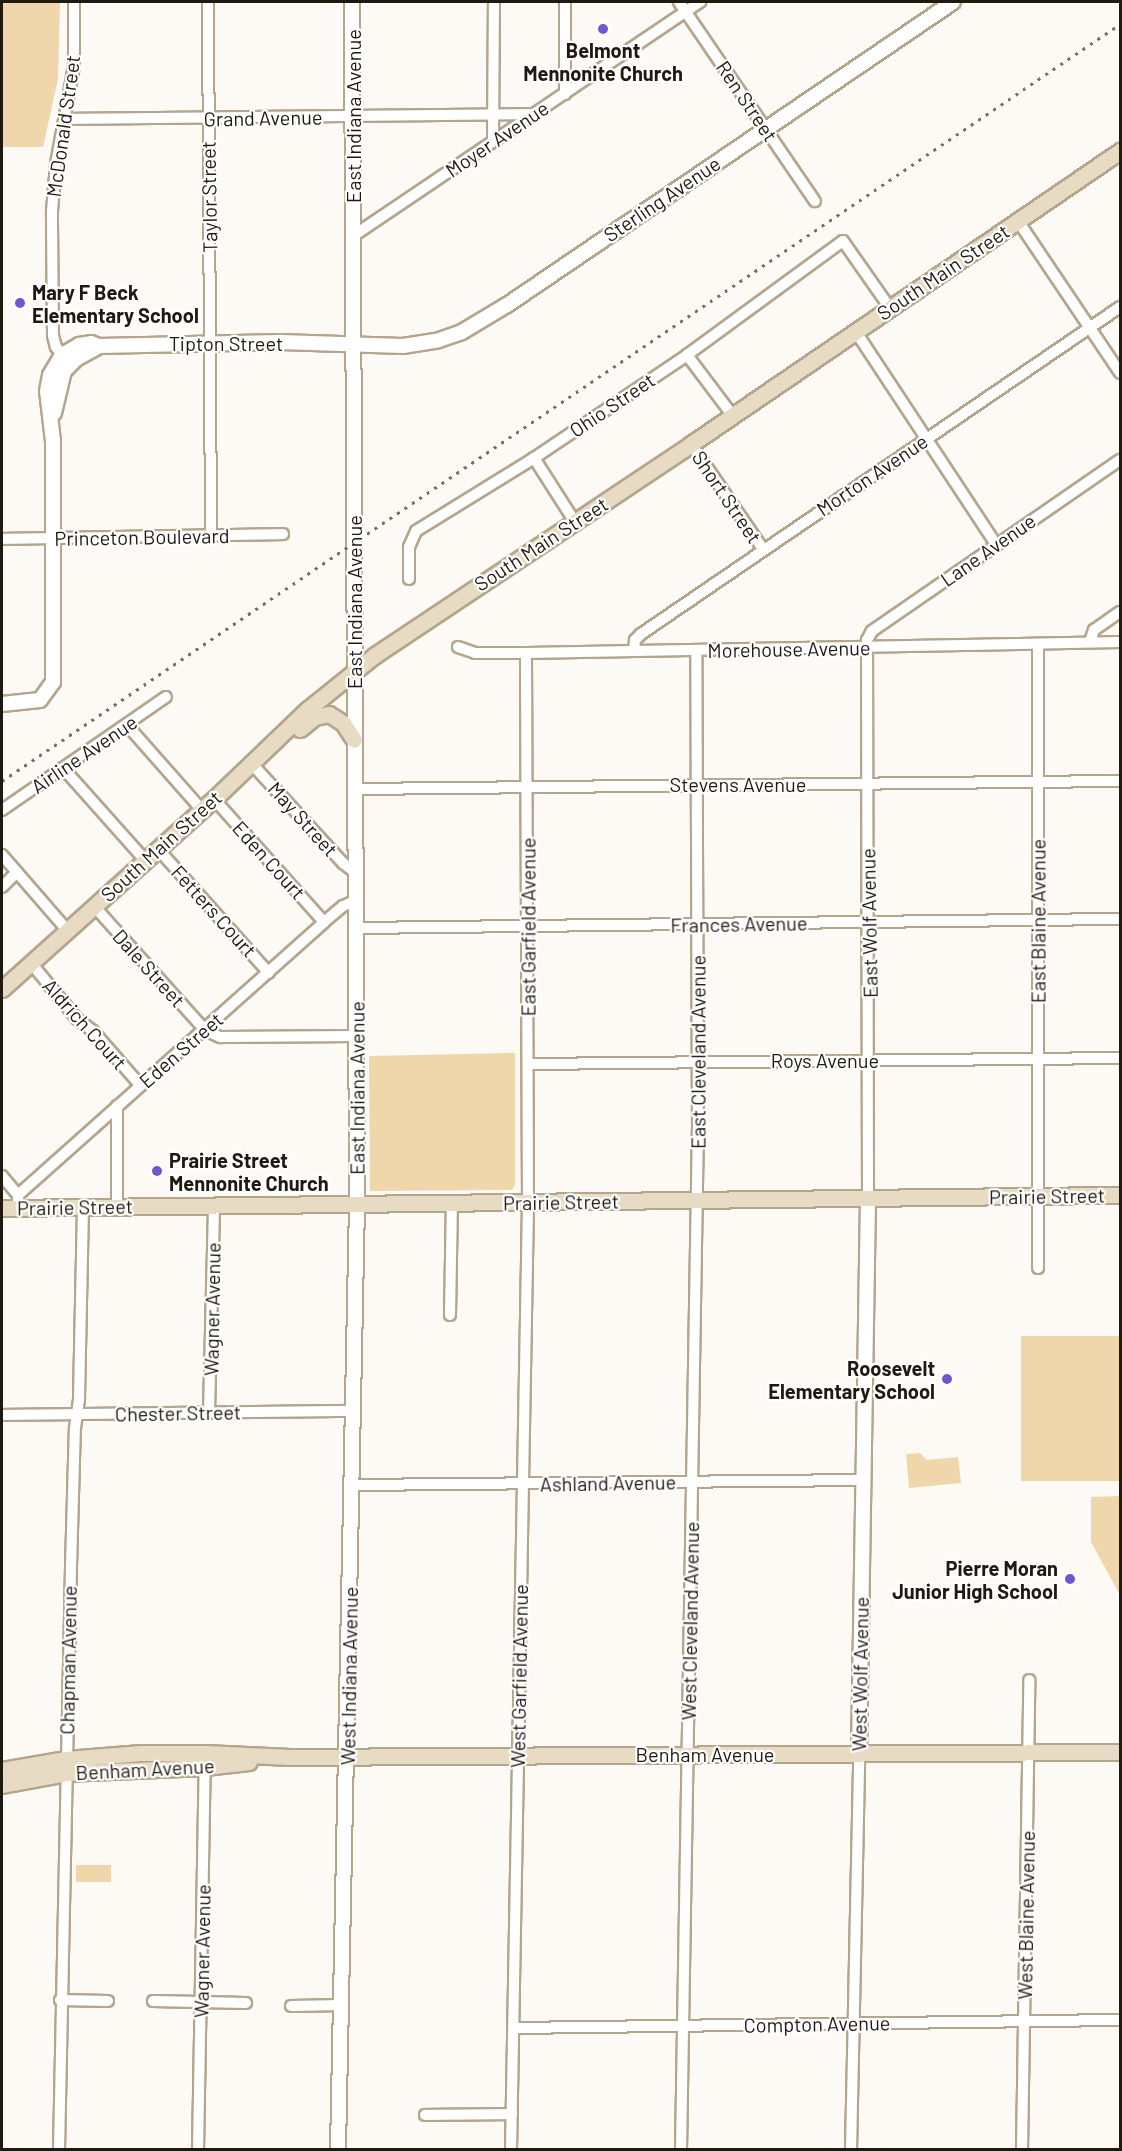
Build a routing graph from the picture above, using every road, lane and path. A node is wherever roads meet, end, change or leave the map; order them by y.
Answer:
1 (74, 2) edge
2 (208, 2) edge
3 (352, 2) edge
4 (494, 2) edge
5 (565, 2) edge
6 (679, 2) edge
7 (700, 2) edge
8 (953, 2) edge
9 (686, 11) junction
10 (565, 94) junction
11 (494, 114) junction
12 (533, 114) junction
13 (352, 116) junction
14 (65, 119) junction
15 (208, 119) junction
16 (766, 128) junction
17 (493, 140) junction
18 (1120, 152) edge
19 (815, 201) dead end
20 (1018, 222) junction
21 (353, 236) junction
22 (1120, 307) edge
23 (890, 308) junction
24 (1089, 328) junction
25 (856, 332) junction
26 (210, 343) junction
27 (353, 345) junction
28 (687, 355) junction
29 (67, 359) junction
30 (1120, 373) edge
31 (733, 416) junction
32 (926, 438) junction
33 (691, 444) junction
34 (534, 458) junction
35 (1120, 460) edge
36 (575, 522) junction
37 (283, 534) dead end
38 (211, 536) junction
39 (54, 538) junction
40 (2, 539) edge
41 (996, 544) junction
42 (763, 549) junction
43 (409, 579) dead end
44 (1120, 612) edge
45 (1090, 642) junction
46 (1120, 642) edge
47 (1038, 645) junction
48 (458, 647) dead end
49 (867, 648) junction
50 (696, 650) junction
51 (634, 651) junction
52 (526, 653) junction
53 (354, 670) junction
54 (166, 697) dead end
55 (2, 704) edge
56 (127, 725) junction
57 (354, 740) junction
58 (274, 743) junction
59 (251, 763) junction
60 (63, 768) junction
61 (1120, 781) edge
62 (1037, 782) junction
63 (868, 783) junction
64 (697, 784) junction
65 (527, 787) junction
66 (356, 789) junction
67 (214, 799) junction
68 (2, 810) edge
69 (202, 810) junction
70 (158, 849) junction
71 (2, 855) edge
72 (145, 860) junction
73 (17, 872) junction
74 (356, 873) junction
75 (2, 887) edge
76 (357, 900) junction
77 (93, 906) junction
78 (1038, 920) junction
79 (1120, 920) edge
80 (870, 921) junction
81 (324, 922) junction
82 (697, 925) junction
83 (528, 926) junction
84 (357, 928) junction
85 (67, 930) junction
86 (31, 963) junction
87 (269, 973) junction
88 (2, 989) edge
89 (205, 1030) junction
90 (357, 1036) junction
91 (1120, 1058) edge
92 (1038, 1059) junction
93 (870, 1060) junction
94 (699, 1061) junction
95 (529, 1064) junction
96 (140, 1085) junction
97 (117, 1106) junction
98 (2, 1176) edge
99 (1120, 1195) edge
100 (1039, 1196) junction
101 (868, 1198) junction
102 (698, 1201) junction
103 (18, 1202) junction
104 (528, 1202) junction
105 (357, 1203) junction
106 (452, 1203) junction
107 (214, 1205) junction
108 (117, 1207) junction
109 (2, 1208) edge
110 (83, 1208) junction
111 (1038, 1268) dead end
112 (450, 1315) dead end
113 (354, 1411) junction
114 (209, 1412) junction
115 (77, 1414) junction
116 (2, 1415) edge
117 (864, 1480) junction
118 (692, 1482) junction
119 (524, 1484) junction
120 (353, 1485) junction
121 (1029, 1680) dead end
122 (1028, 1752) junction
123 (1120, 1752) edge
124 (688, 1754) junction
125 (859, 1754) junction
126 (518, 1756) junction
127 (347, 1757) junction
128 (205, 1760) junction
129 (66, 1766) junction
130 (2, 1770) edge
131 (2, 1785) edge
132 (60, 2000) junction
133 (108, 2001) dead end
134 (153, 2001) dead end
135 (201, 2002) junction
136 (246, 2003) dead end
137 (341, 2005) junction
138 (291, 2006) dead end
139 (1120, 2020) edge
140 (1025, 2023) junction
141 (853, 2024) junction
142 (682, 2026) junction
143 (514, 2028) junction
144 (512, 2114) junction
145 (425, 2115) dead end
146 (59, 2150) edge
147 (198, 2150) edge
148 (338, 2150) edge
149 (511, 2150) edge
150 (681, 2150) edge
151 (851, 2150) edge
152 (1022, 2150) edge

1 - 14 street, McDonald Street
2 - 15 street, Taylor Street
3 - 13 street, East Indiana Avenue
4 - 11 street
5 - 10 street
6 - 9 street, Ren Street
7 - 9 street, Moyer Avenue
8 - 16 street, Sterling Avenue
9 - 10 street, Moyer Avenue
9 - 16 street, Ren Street
10 - 12 street, Moyer Avenue
11 - 12 street, Grand Avenue
11 - 13 street, Grand Avenue
11 - 17 street
12 - 17 street, Moyer Avenue
13 - 15 street, Grand Avenue
13 - 21 street, East Indiana Avenue
14 - 15 street, Grand Avenue
14 - 29 street, McDonald Street
15 - 26 street, Taylor Street
16 - 19 street, Ren Street
16 - 27 street, Sterling Avenue
17 - 21 street, Moyer Avenue
18 - 20 main road, South Main Street
20 - 23 main road, South Main Street
20 - 24 street
21 - 27 street, East Indiana Avenue
22 - 24 street, Morton Avenue
23 - 25 main road, South Main Street
23 - 28 street, Ohio Street
24 - 30 street
24 - 32 street, Morton Avenue
25 - 31 main road, South Main Street
25 - 32 street
26 - 27 street, Tipton Street
26 - 29 street, Tipton Street
26 - 38 street, Taylor Street
27 - 53 street, East Indiana Avenue
28 - 31 street
28 - 34 street, Ohio Street
29 - 39 street
31 - 33 main road, South Main Street
32 - 41 street
32 - 42 street, Morton Avenue
33 - 36 main road, South Main Street
33 - 42 street, Short Street
34 - 36 street
34 - 43 street, Ohio Street
35 - 41 street, Lane Avenue
36 - 53 main road, South Main Street
37 - 38 street, Princeton Boulevard
38 - 39 street, Princeton Boulevard
39 - 40 street, Princeton Boulevard
39 - 55 street
41 - 49 street, Lane Avenue
42 - 51 street, Morton Avenue
44 - 45 street
45 - 46 street, Morehouse Avenue
45 - 47 street, Morehouse Avenue
47 - 49 street, Morehouse Avenue
47 - 62 street, East Blaine Avenue
48 - 52 street, Morehouse Avenue
49 - 50 street, Morehouse Avenue
49 - 63 street, East Wolf Avenue
50 - 51 street, Morehouse Avenue
50 - 64 street, East Cleveland Avenue
51 - 52 street, Morehouse Avenue
52 - 65 street, East Garfield Avenue
53 - 57 street, East Indiana Avenue
53 - 58 main road, South Main Street
54 - 56 street, Airline Avenue
56 - 60 street, Airline Avenue
56 - 69 street
57 - 58 main road
57 - 66 street, East Indiana Avenue
58 - 59 main road, South Main Street
59 - 67 main road, South Main Street
59 - 74 street, May Street
60 - 68 street, Airline Avenue
60 - 72 street
61 - 62 street, Stevens Avenue
62 - 63 street, Stevens Avenue
62 - 78 street, East Blaine Avenue
63 - 64 street, Stevens Avenue
63 - 80 street, East Wolf Avenue
64 - 65 street, Stevens Avenue
64 - 82 street, East Cleveland Avenue
65 - 66 street, Stevens Avenue
65 - 83 street, East Garfield Avenue
66 - 74 street, East Indiana Avenue
67 - 69 main road, South Main Street
67 - 81 street, Eden Court
69 - 70 main road, South Main Street
70 - 72 main road, South Main Street
70 - 87 street, Fetters Court
71 - 73 street
72 - 77 main road, South Main Street
73 - 75 street
73 - 85 street
74 - 76 street, East Indiana Avenue
76 - 81 street, Eden Street
76 - 84 street, East Indiana Avenue
77 - 85 main road, South Main Street
77 - 89 street, Dale Street
78 - 79 street, Frances Avenue
78 - 80 street, Frances Avenue
78 - 92 street, East Blaine Avenue
80 - 82 street, Frances Avenue
80 - 93 street, East Wolf Avenue
81 - 87 street, Eden Street
82 - 83 street, Frances Avenue
82 - 94 street, East Cleveland Avenue
83 - 84 street, Frances Avenue
83 - 95 street, East Garfield Avenue
84 - 90 street, East Indiana Avenue
85 - 86 main road, South Main Street
86 - 88 main road, South Main Street
86 - 96 street, Aldrich Court
87 - 89 street, Eden Street
89 - 90 street
89 - 96 street, Eden Street
90 - 105 street, East Indiana Avenue
91 - 92 street, Roys Avenue
92 - 93 street, Roys Avenue
92 - 100 street, East Blaine Avenue
93 - 94 street, Roys Avenue
93 - 101 street, East Wolf Avenue
94 - 95 street, Roys Avenue
94 - 102 street, East Cleveland Avenue
95 - 104 street, East Garfield Avenue
96 - 97 street, Eden Street
97 - 103 street, Eden Street
97 - 108 street
98 - 103 street
99 - 100 main road, Prairie Street
100 - 101 main road, Prairie Street
100 - 111 street
101 - 102 main road, Prairie Street
101 - 117 street, West Wolf Avenue
102 - 104 main road, Prairie Street
102 - 118 street, West Cleveland Avenue
103 - 109 main road, Prairie Street
103 - 110 main road, Prairie Street
104 - 106 main road, Prairie Street
104 - 119 street, West Garfield Avenue
105 - 106 main road, Prairie Street
105 - 107 main road, Prairie Street
105 - 113 street, West Indiana Avenue
106 - 112 street
107 - 108 main road, Prairie Street
107 - 114 street, Wagner Avenue
108 - 110 main road, Prairie Street
110 - 115 street, Chapman Avenue
113 - 114 street, Chester Street
113 - 120 street, West Indiana Avenue
114 - 115 street, Chester Street
115 - 116 street, Chester Street
115 - 129 street, Chapman Avenue
117 - 118 street, Ashland Avenue
117 - 125 street, West Wolf Avenue
118 - 119 street, Ashland Avenue
118 - 124 street, West Cleveland Avenue
119 - 120 street, Ashland Avenue
119 - 126 street, West Garfield Avenue
120 - 127 street, West Indiana Avenue
121 - 122 street, West Blaine Avenue
122 - 123 main road, Benham Avenue
122 - 125 main road, Benham Avenue
122 - 140 street, West Blaine Avenue
124 - 125 main road, Benham Avenue
124 - 126 main road, Benham Avenue
124 - 142 street, West Cleveland Avenue
125 - 141 street, West Wolf Avenue
126 - 127 main road, Benham Avenue
126 - 143 street, West Garfield Avenue
127 - 128 main road, Benham Avenue
127 - 137 street, West Indiana Avenue
128 - 129 main road, Benham Avenue
128 - 135 street, Wagner Avenue
129 - 130 main road, Benham Avenue
129 - 131 main road, Benham Avenue
129 - 132 street, Chapman Avenue
132 - 133 street
132 - 146 street, Chapman Avenue
134 - 135 street
135 - 136 street
135 - 147 street, Wagner Avenue
137 - 138 street
137 - 148 street, West Indiana Avenue
139 - 140 street, Compton Avenue
140 - 141 street, Compton Avenue
140 - 152 street, West Blaine Avenue
141 - 142 street, Compton Avenue
141 - 151 street, West Wolf Avenue
142 - 143 street, Compton Avenue
142 - 150 street, West Cleveland Avenue
143 - 144 street, West Garfield Avenue
144 - 145 street
144 - 149 street, West Garfield Avenue

